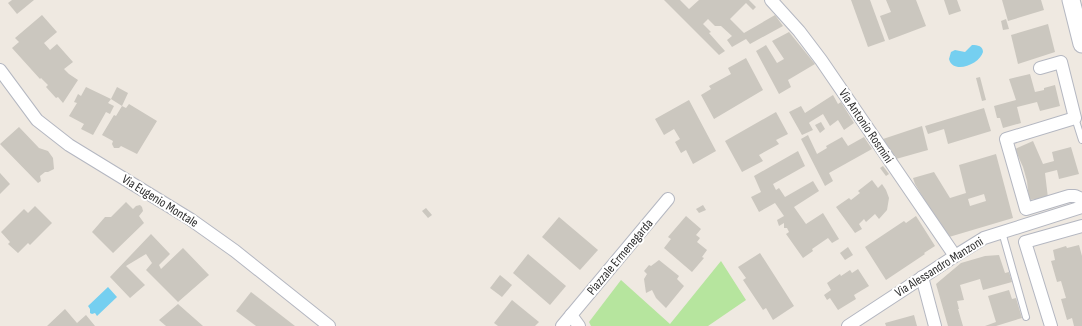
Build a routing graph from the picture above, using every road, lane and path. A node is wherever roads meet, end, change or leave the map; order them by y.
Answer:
1 (771, 0) edge
2 (1071, 0) edge
3 (1082, 44) edge
4 (1040, 68) dead end
5 (0, 70) edge
6 (1075, 118) junction
7 (1082, 140) edge
8 (668, 199) dead end
9 (1082, 199) edge
10 (1082, 207) edge
11 (1046, 218) junction
12 (1082, 226) edge
13 (1002, 232) junction
14 (1050, 235) junction
15 (955, 256) junction
16 (922, 277) junction
17 (571, 315) junction
18 (1026, 317) dead end
19 (327, 326) edge
20 (562, 326) edge
21 (579, 326) edge
22 (848, 326) edge
23 (935, 326) edge
24 (1051, 326) edge

1 - 15 street, Via Antonio Rosmini
2 - 3 main road
4 - 6 street
5 - 19 street, Via Eugenio Montale
6 - 7 lane
6 - 9 street
8 - 17 street, Piazzale Ermenegarda
10 - 11 street, Via Alessandro Manzoni
11 - 13 street, Via Alessandro Manzoni
11 - 14 street
12 - 14 street
13 - 15 street, Via Alessandro Manzoni
13 - 18 lane
14 - 24 street
15 - 16 street, Via Alessandro Manzoni
16 - 22 street, Via Alessandro Manzoni
16 - 23 street
17 - 20 street, Piazzale Ermenegarda
17 - 21 street

